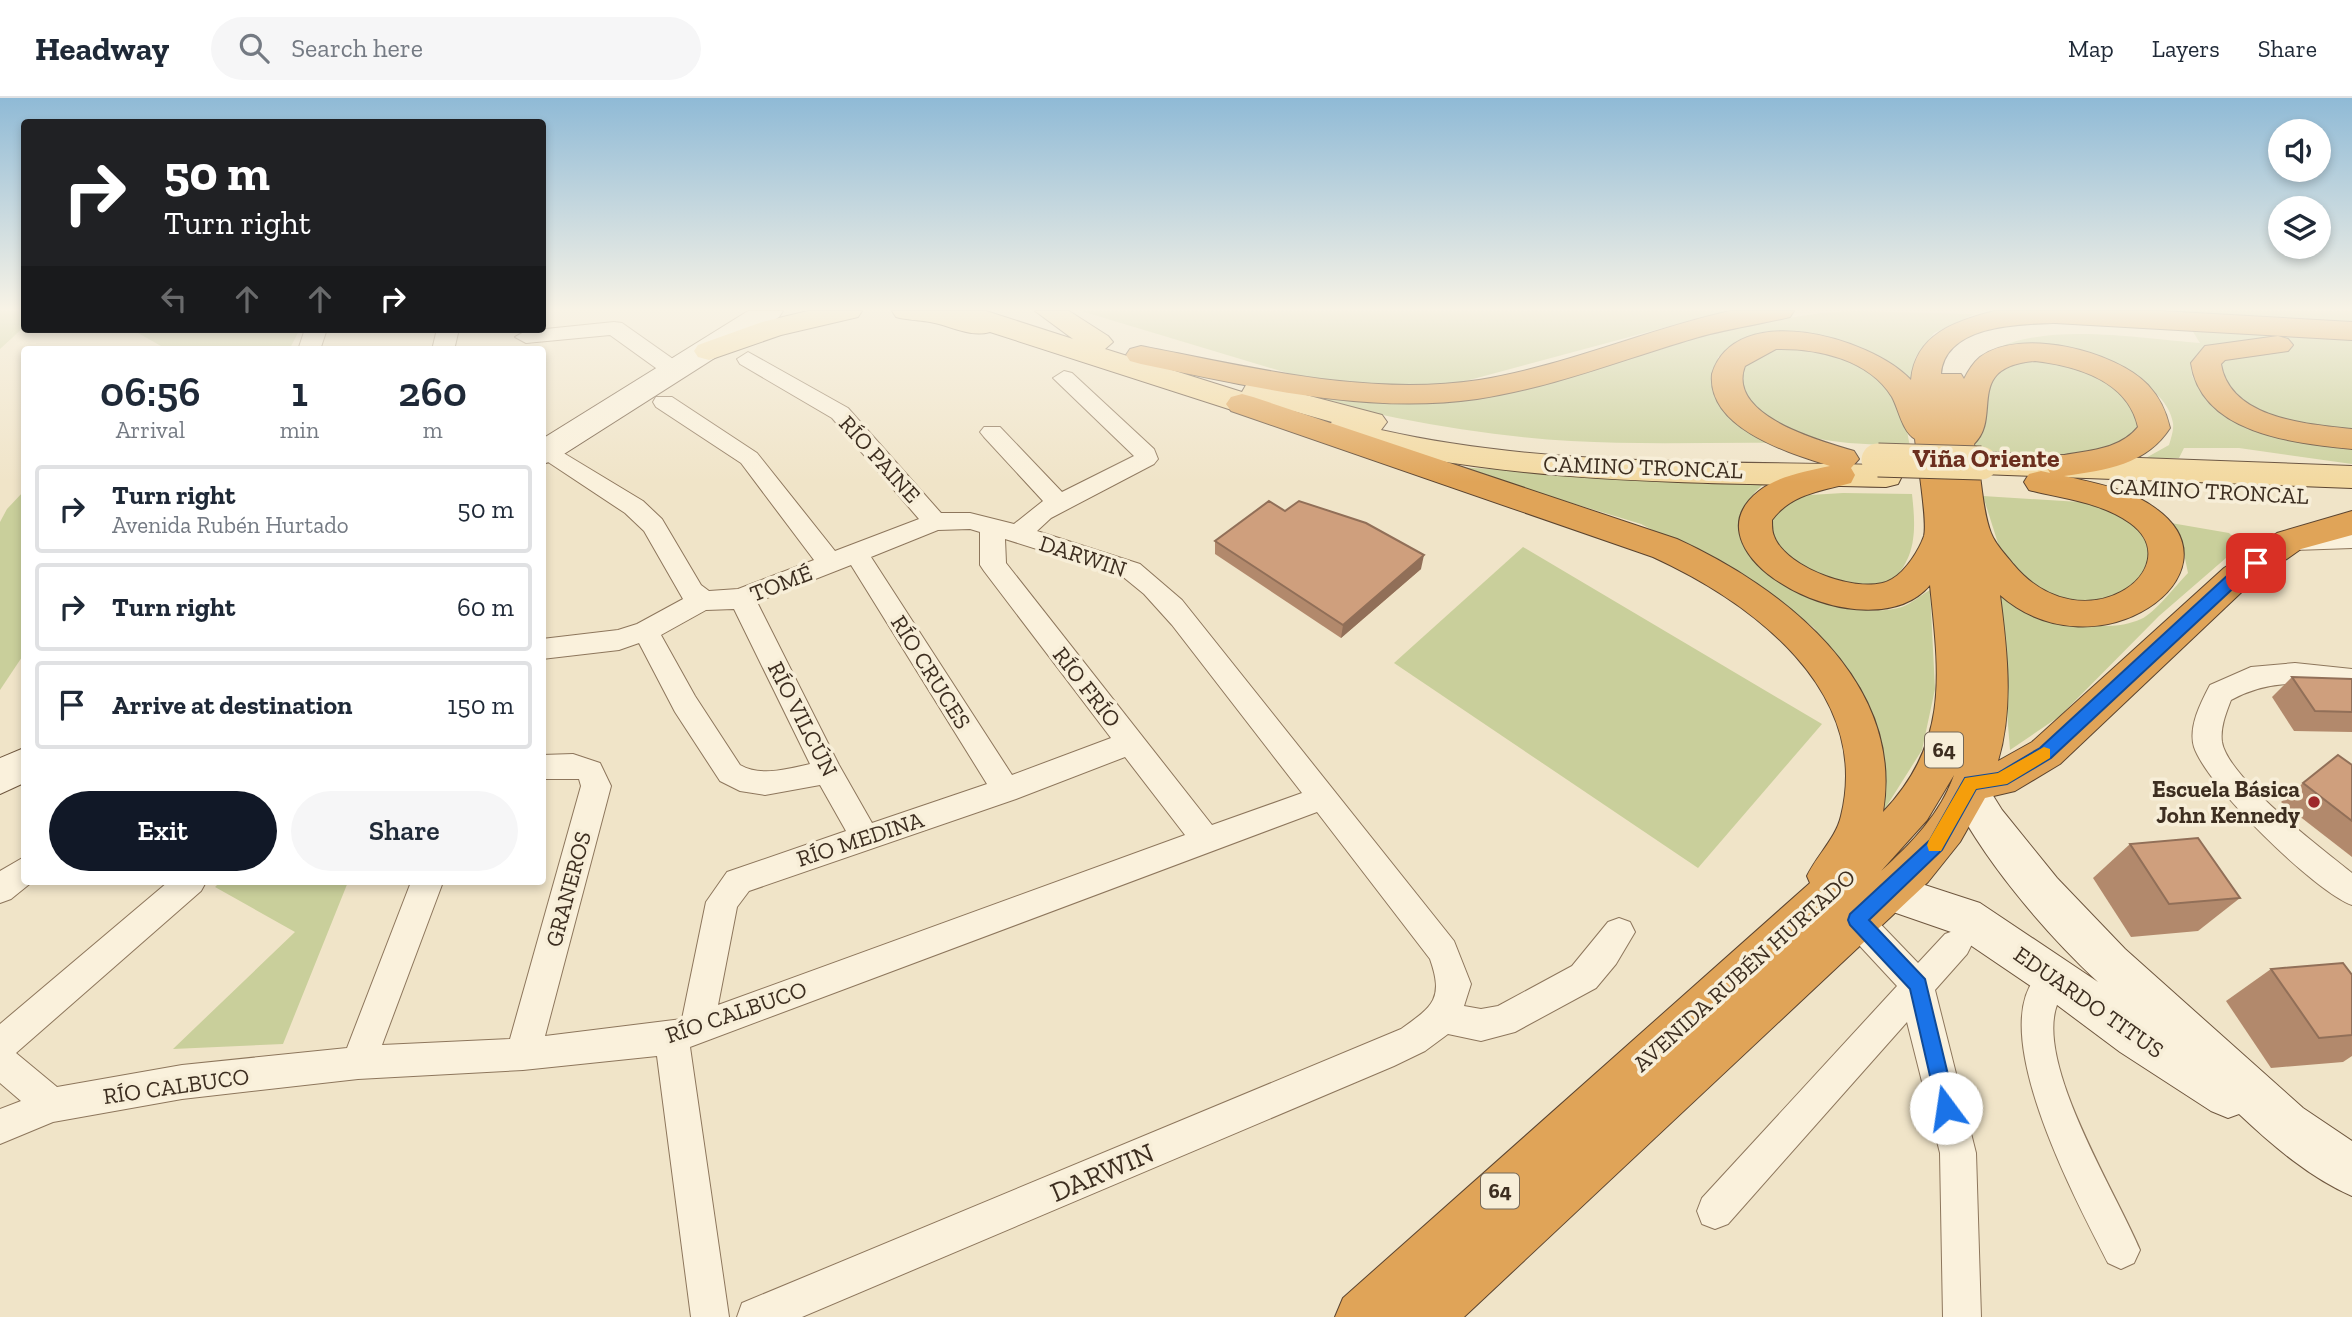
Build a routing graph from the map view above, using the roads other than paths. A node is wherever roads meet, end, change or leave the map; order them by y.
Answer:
1 (671, 368) edge
2 (680, 368) edge
3 (762, 368) edge
4 (1086, 368) edge
5 (1116, 368) edge
6 (1182, 368) edge
7 (1214, 368) edge
8 (1567, 368) edge
9 (1730, 368) edge
10 (1878, 368) edge
11 (1926, 368) edge
12 (1954, 368) edge
13 (1989, 368) edge
14 (2099, 368) edge
15 (2205, 368) edge
16 (675, 371) junction
17 (664, 402) dead end
18 (1242, 404) junction
19 (992, 432) dead end
20 (2352, 439) edge
21 (546, 449) edge
22 (546, 451) edge
23 (1964, 462) junction
24 (1841, 467) junction
25 (2051, 474) junction
26 (2352, 477) edge
27 (2352, 498) edge
28 (1058, 503) junction
29 (935, 522) junction
30 (2352, 523) edge
31 (1005, 531) junction
32 (1956, 535) junction
33 (2352, 539) edge
34 (2289, 541) junction
35 (844, 559) junction
36 (742, 598) junction
37 (702, 600) junction
38 (646, 631) junction
39 (546, 649) edge
40 (2352, 679) edge
41 (1130, 743) junction
42 (21, 766) edge
43 (546, 767) edge
44 (828, 772) junction
45 (0, 778) edge
46 (1970, 786) junction
47 (1006, 790) junction
48 (1321, 798) junction
49 (866, 839) junction
50 (1206, 840) junction
51 (21, 872) edge
52 (187, 885) edge
53 (426, 885) edge
54 (0, 889) edge
55 (2352, 891) edge
56 (1872, 906) junction
57 (1806, 912) junction
58 (1619, 932) dead end
59 (1956, 944) dead end
60 (2057, 978) junction
61 (1918, 985) junction
62 (1443, 1018) junction
63 (2151, 1025) junction
64 (684, 1034) junction
65 (0, 1045) edge
66 (523, 1054) junction
67 (0, 1061) edge
68 (358, 1063) junction
69 (52, 1105) junction
70 (0, 1127) edge
71 (2352, 1171) edge
72 (1715, 1212) dead end
73 (2121, 1250) dead end
74 (710, 1317) edge
75 (756, 1317) edge
76 (1362, 1317) edge
77 (1425, 1317) edge
78 (1962, 1317) edge

1 - 16 street
2 - 16 street
3 - 29 street, RÍO PAINE
4 - 28 street
5 - 18 main road, CAMINO TRONCAL
6 - 24 main road, CAMINO TRONCAL
7 - 8 highway
9 - 24 highway
10 - 23 highway
11 - 23 highway, 64
12 - 23 highway, 64
13 - 23 highway
14 - 25 highway
15 - 20 highway
16 - 21 street
17 - 35 street, RÍO CRUCES
18 - 24 main road, CAMINO TRONCAL
18 - 57 highway
19 - 28 street
22 - 37 street
23 - 24 main road, CAMINO TRONCAL
23 - 25 main road, CAMINO TRONCAL
23 - 32 highway, 64
24 - 32 highway
25 - 26 main road, CAMINO TRONCAL
25 - 27 main road, CAMINO TRONCAL
25 - 32 highway
28 - 31 street
29 - 31 street, TOMÉ
29 - 35 street, TOMÉ
30 - 34 highway
31 - 41 street, RÍO FRÍO
31 - 48 street, DARWIN
32 - 46 highway, AVENIDA RUBÉN HURTADO / 64
32 - 57 highway, AVENIDA RUBÉN HURTADO / 64
33 - 34 street
34 - 46 highway
35 - 36 street, TOMÉ
35 - 47 street, RÍO CRUCES
36 - 37 street, TOMÉ
36 - 44 street, RÍO VILCÚN
37 - 38 street, TOMÉ
38 - 39 street, TOMÉ
38 - 44 street
40 - 55 street
41 - 47 street, RÍO MEDINA
41 - 50 street, RÍO FRÍO
42 - 45 street
43 - 66 street, GRANEROS
44 - 49 street, RÍO VILCÚN
46 - 56 highway, AVENIDA RUBÉN HURTADO / 64
46 - 63 street, EDUARDO TITUS
47 - 49 street, RÍO MEDINA
48 - 50 street, RÍO CALBUCO
48 - 62 street, DARWIN
49 - 64 street, RÍO MEDINA
50 - 64 street, RÍO CALBUCO
51 - 54 street
52 - 65 street
53 - 68 street
56 - 60 street, EDUARDO TITUS
56 - 61 street
56 - 77 highway, AVENIDA RUBÉN HURTADO / 64
57 - 76 highway, AVENIDA RUBÉN HURTADO / 64
58 - 62 street
59 - 61 street
60 - 63 street, EDUARDO TITUS
60 - 73 street
61 - 72 street
61 - 78 street
62 - 75 street, DARWIN
63 - 71 street, EDUARDO TITUS
64 - 66 street, RÍO CALBUCO
64 - 74 street, RÍO MEDINA
66 - 68 street, RÍO CALBUCO
67 - 69 street
68 - 69 street, RÍO CALBUCO
69 - 70 street, RÍO CALBUCO

